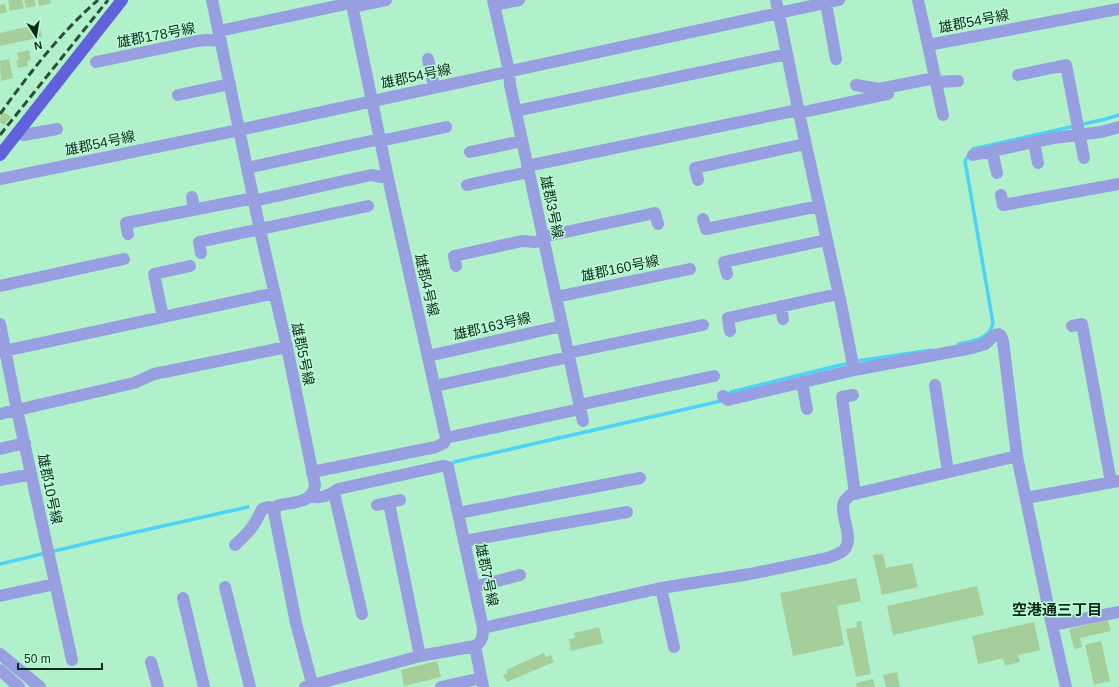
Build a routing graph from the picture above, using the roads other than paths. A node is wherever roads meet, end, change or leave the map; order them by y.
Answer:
1 (122, 0) edge
2 (212, 0) edge
3 (386, 0) edge
4 (519, 0) edge
5 (776, 0) edge
6 (839, 0) edge
7 (918, 0) edge
8 (826, 2) junction
9 (351, 3) edge
10 (494, 3) edge
11 (1119, 9) edge
12 (778, 12) junction
13 (220, 36) junction
14 (928, 45) junction
15 (787, 54) junction
16 (428, 59) dead end
17 (836, 59) dead end
18 (103, 64) dead end
19 (509, 71) junction
20 (1018, 75) dead end
21 (936, 80) junction
22 (958, 81) dead end
23 (230, 84) junction
24 (856, 86) dead end
25 (434, 87) junction
26 (178, 95) dead end
27 (881, 99) dead end
28 (372, 101) junction
29 (516, 111) junction
30 (798, 112) junction
31 (943, 115) dead end
32 (446, 126) dead end
33 (1119, 127) edge
34 (57, 129) dead end
35 (1078, 129) junction
36 (239, 130) junction
37 (17, 133) junction
38 (380, 140) junction
39 (522, 141) junction
40 (1034, 142) junction
41 (805, 144) junction
42 (992, 151) junction
43 (470, 152) dead end
44 (0, 155) edge
45 (973, 155) dead end
46 (1084, 158) dead end
47 (1038, 163) dead end
48 (247, 168) junction
49 (528, 169) junction
50 (998, 173) dead end
51 (388, 178) junction
52 (0, 179) edge
53 (698, 180) dead end
54 (1119, 184) edge
55 (467, 185) dead end
56 (1001, 195) dead end
57 (192, 197) dead end
58 (254, 199) junction
59 (368, 206) dead end
60 (818, 206) junction
61 (194, 210) junction
62 (703, 219) dead end
63 (658, 224) dead end
64 (260, 230) junction
65 (128, 234) dead end
66 (543, 238) junction
67 (826, 240) junction
68 (201, 253) dead end
69 (124, 259) dead end
70 (456, 266) dead end
71 (182, 271) dead end
72 (686, 274) dead end
73 (727, 274) dead end
74 (0, 286) edge
75 (275, 293) junction
76 (838, 294) junction
77 (556, 297) junction
78 (781, 306) junction
79 (163, 317) junction
80 (783, 319) dead end
81 (0, 324) edge
82 (702, 325) dead end
83 (562, 326) junction
84 (1072, 326) dead end
85 (730, 331) dead end
86 (287, 347) junction
87 (3, 351) edge
88 (568, 355) junction
89 (428, 356) junction
90 (853, 366) junction
91 (714, 376) dead end
92 (802, 382) junction
93 (935, 385) dead end
94 (435, 386) junction
95 (853, 395) dead end
96 (726, 398) dead end
97 (807, 409) dead end
98 (17, 410) junction
99 (581, 412) junction
100 (0, 414) edge
101 (446, 438) junction
102 (24, 444) junction
103 (0, 449) edge
104 (1018, 456) junction
105 (312, 472) junction
106 (948, 472) junction
107 (31, 474) junction
108 (640, 478) dead end
109 (0, 480) edge
110 (1115, 481) edge
111 (334, 493) junction
112 (855, 494) junction
113 (311, 496) junction
114 (1026, 498) junction
115 (389, 503) dead end
116 (274, 509) junction
117 (458, 513) junction
118 (622, 516) dead end
119 (464, 541) junction
120 (235, 545) dead end
121 (520, 575) dead end
122 (55, 584) junction
123 (225, 587) dead end
124 (474, 587) junction
125 (661, 588) junction
126 (0, 596) edge
127 (183, 598) dead end
128 (1119, 612) edge
129 (362, 614) dead end
130 (1052, 625) junction
131 (483, 628) junction
132 (475, 646) junction
133 (674, 647) dead end
134 (0, 654) edge
135 (420, 656) junction
136 (72, 660) dead end
137 (151, 662) dead end
138 (0, 670) edge
139 (482, 682) edge
140 (310, 686) edge
141 (19, 687) edge
142 (40, 687) edge
143 (158, 687) edge
144 (204, 687) edge
145 (250, 687) edge
146 (441, 687) edge
147 (1066, 687) edge

1 - 37 main road
2 - 13 street, 雄郡5号線
3 - 9 street, 雄郡178号線
4 - 10 street
5 - 12 street
6 - 8 street, 雄郡54号線
7 - 14 street, 雄郡54号線
8 - 12 street, 雄郡54号線
8 - 17 street
9 - 13 street, 雄郡178号線
9 - 28 street, 雄郡4号線
10 - 19 street, 雄郡3号線
11 - 14 street, 雄郡54号線
12 - 15 street
12 - 19 street, 雄郡54号線
13 - 18 street, 雄郡178号線
13 - 23 street, 雄郡5号線
14 - 21 street
15 - 29 street
15 - 30 street
16 - 25 street
19 - 25 street, 雄郡54号線
19 - 29 street, 雄郡3号線
20 - 35 street
21 - 22 street
21 - 24 street
21 - 31 street
23 - 26 street
23 - 36 street, 雄郡5号線
25 - 28 street, 雄郡54号線
27 - 30 street
28 - 36 street, 雄郡54号線
28 - 38 street, 雄郡4号線
29 - 39 street, 雄郡3号線
30 - 41 street
30 - 49 street
32 - 38 street
33 - 35 street
34 - 37 street
35 - 40 street
35 - 46 street
36 - 48 street, 雄郡5号線
36 - 52 street, 雄郡54号線
37 - 44 main road
38 - 48 street
38 - 51 street, 雄郡4号線
39 - 43 street
39 - 49 street, 雄郡3号線
40 - 42 street
40 - 47 street
41 - 53 street
41 - 60 street
42 - 45 street
42 - 50 street
48 - 58 street, 雄郡5号線
49 - 55 street
49 - 66 street, 雄郡3号線
51 - 58 street
51 - 89 street, 雄郡4号線
54 - 56 street
57 - 61 street
58 - 61 street
58 - 64 street, 雄郡5号線
59 - 64 street
60 - 62 street
60 - 67 street
61 - 65 street
63 - 66 street
64 - 68 street
64 - 75 street, 雄郡5号線
66 - 70 street
66 - 77 street, 雄郡3号線
67 - 73 street
67 - 76 street
69 - 74 street
71 - 79 street
72 - 77 street, 雄郡160号線
75 - 79 street
75 - 86 street, 雄郡5号線
76 - 78 street
76 - 90 street
77 - 83 street, 雄郡3号線
78 - 80 street
78 - 85 street
79 - 87 street
81 - 87 street, 雄郡10号線
82 - 88 street
83 - 88 street, 雄郡3号線
83 - 89 street, 雄郡163号線
84 - 110 street
86 - 98 street
86 - 105 street, 雄郡5号線
87 - 98 street, 雄郡10号線
88 - 94 street
88 - 99 street, 雄郡3号線
89 - 94 street, 雄郡4号線
90 - 92 street
90 - 104 street
91 - 99 street
92 - 96 street
92 - 97 street
93 - 106 street
94 - 101 street, 雄郡4号線
95 - 112 street
98 - 100 street
98 - 102 street, 雄郡10号線
99 - 101 street
101 - 105 street
102 - 103 street
102 - 107 street, 雄郡10号線
104 - 106 street
104 - 114 street
105 - 113 street, 雄郡5号線
106 - 112 street
107 - 109 street
107 - 122 street, 雄郡10号線
108 - 117 street
110 - 114 street
111 - 113 street
111 - 117 street, 雄郡7号線
111 - 129 street
112 - 125 street
113 - 116 street
114 - 130 street
115 - 135 street
116 - 120 street
116 - 140 street
117 - 119 street, 雄郡7号線
118 - 119 street
119 - 124 street, 雄郡7号線
121 - 124 street
122 - 126 street
122 - 136 street, 雄郡10号線
123 - 145 street
124 - 131 street, 雄郡7号線
125 - 131 street
125 - 133 street
127 - 144 street
128 - 130 street
130 - 147 street
131 - 132 street, 雄郡7号線
132 - 135 street
132 - 139 street
134 - 142 street
135 - 140 street
137 - 143 street
138 - 141 street
139 - 146 street

